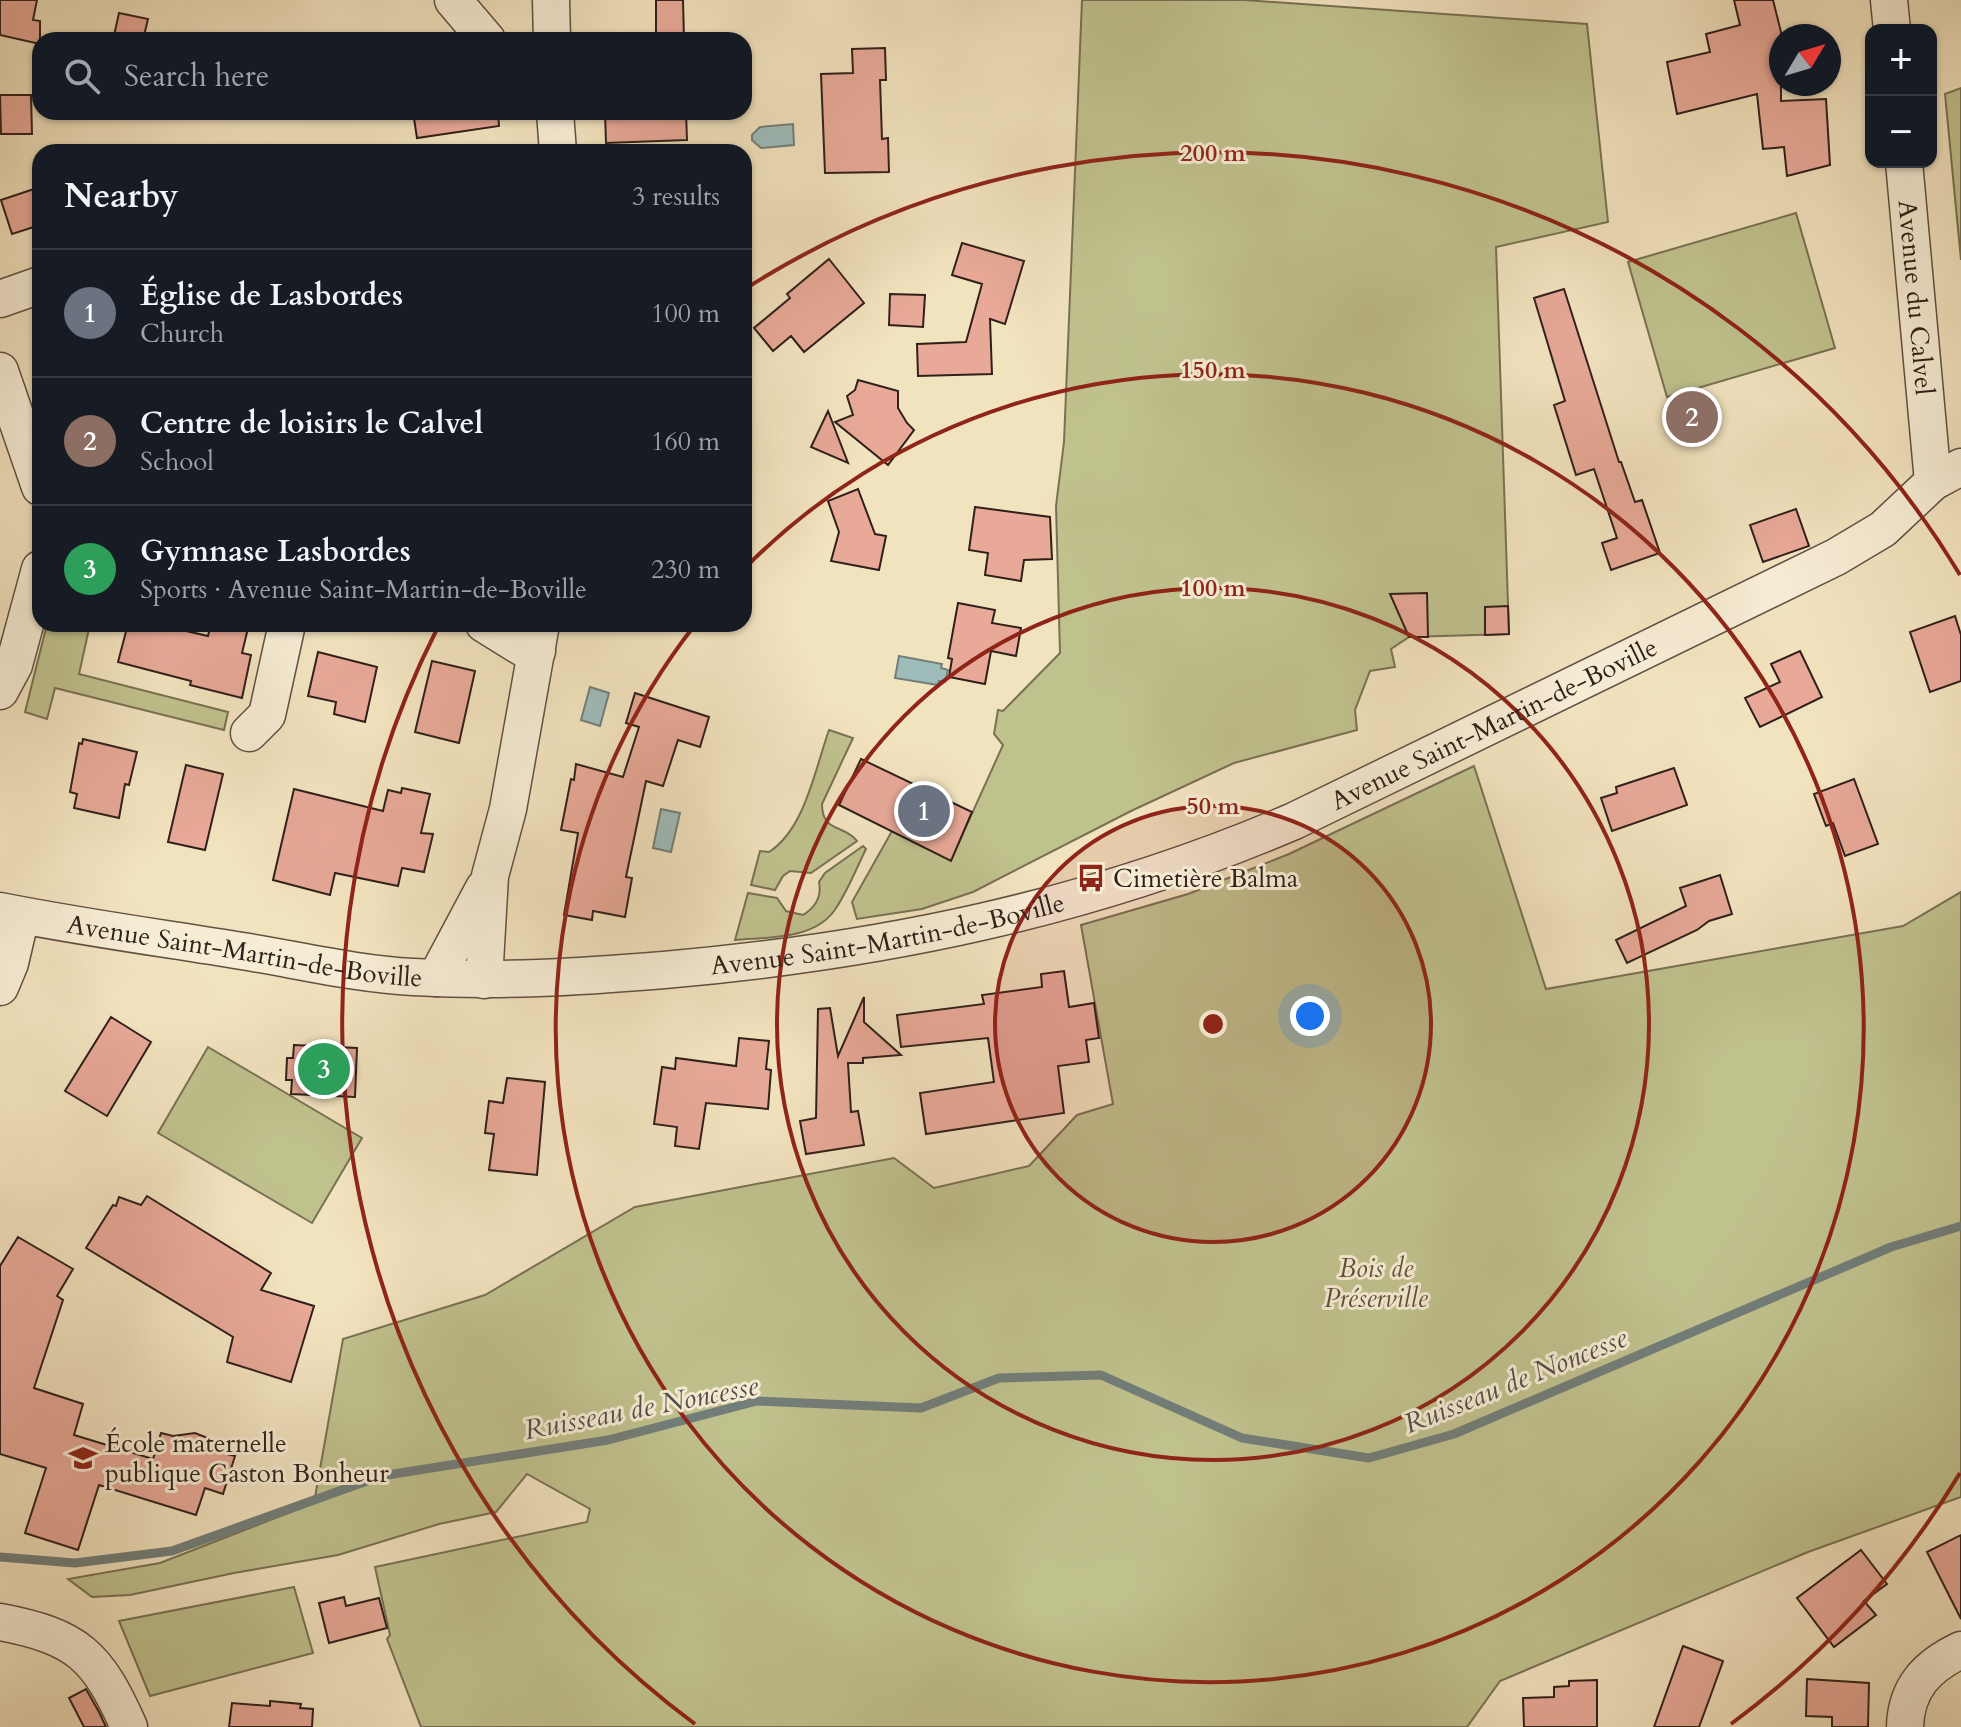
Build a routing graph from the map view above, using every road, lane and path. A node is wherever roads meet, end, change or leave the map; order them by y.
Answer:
1 (453, 0) edge
2 (551, 0) edge
3 (1889, 0) edge
4 (1911, 0) edge
5 (1891, 24) edge
6 (1913, 24) edge
7 (480, 32) edge
8 (552, 32) edge
9 (556, 120) edge
10 (557, 144) edge
11 (1905, 168) edge
12 (1927, 168) edge
13 (2, 386) edge
14 (32, 466) edge
15 (1951, 472) edge
16 (32, 599) edge
17 (285, 632) edge
18 (497, 632) edge
19 (539, 637) edge
20 (0, 691) edge
21 (249, 733) dead end
22 (490, 876) junction
23 (10, 914) edge
24 (436, 978) junction
25 (484, 980) junction
26 (0, 987) edge
27 (0, 1622) edge
28 (1961, 1650) edge
29 (129, 1727) edge
30 (1905, 1727) edge

1 - 7 street
2 - 8 street
3 - 5 street
4 - 6 street
9 - 10 street
11 - 15 street, Avenue du Calvel
12 - 15 street, Avenue du Calvel
13 - 14 street
15 - 25 street, Avenue Saint-Martin-de-Boville
16 - 20 street
17 - 21 street
18 - 19 street
19 - 22 street
22 - 24 street
22 - 25 street
23 - 24 street, Avenue Saint-Martin-de-Boville
23 - 26 street
24 - 25 street, Avenue Saint-Martin-de-Boville
27 - 29 street
28 - 30 street

